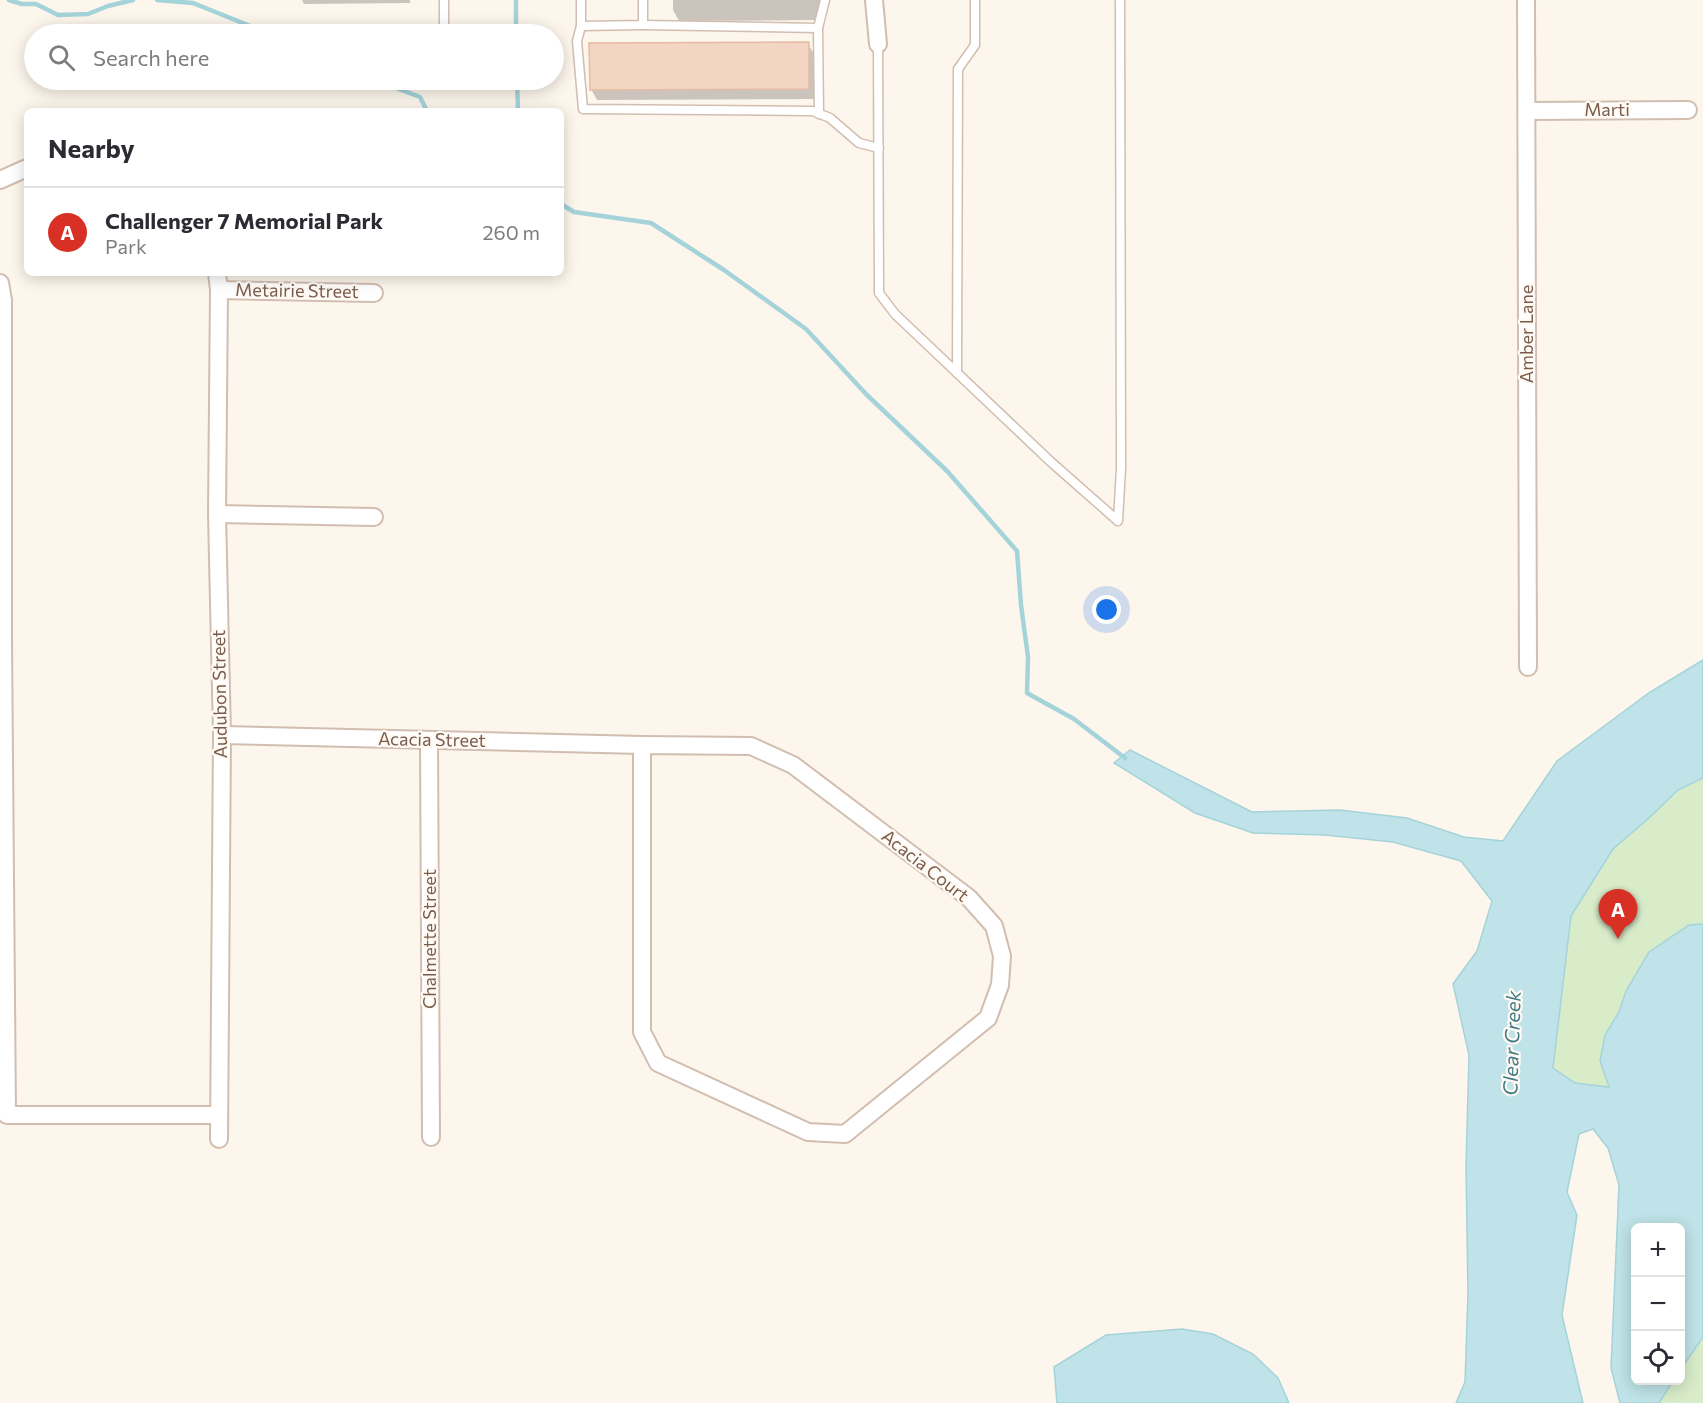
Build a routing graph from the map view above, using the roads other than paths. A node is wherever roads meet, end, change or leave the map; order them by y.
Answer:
1 (444, 0) edge
2 (581, 0) edge
3 (643, 0) edge
4 (825, 0) edge
5 (874, 0) edge
6 (975, 0) edge
7 (1120, 0) edge
8 (1526, 0) edge
9 (444, 24) edge
10 (643, 25) junction
11 (581, 26) junction
12 (818, 28) junction
13 (878, 44) joint
14 (1688, 110) dead end
15 (1527, 111) junction
16 (819, 114) junction
17 (879, 148) junction
18 (24, 169) edge
19 (0, 180) edge
20 (217, 276) edge
21 (0, 283) edge
22 (219, 290) junction
23 (374, 293) dead end
24 (957, 373) junction
25 (1, 495) edge
26 (217, 514) junction
27 (374, 517) dead end
28 (1528, 667) dead end
29 (2, 719) edge
30 (222, 735) junction
31 (429, 740) junction
32 (642, 746) junction
33 (3, 945) edge
34 (219, 1115) junction
35 (431, 1137) dead end
36 (219, 1139) dead end

1 - 9 lane
2 - 11 lane
3 - 10 lane
4 - 12 lane
5 - 13 street
6 - 24 lane
7 - 24 lane
8 - 15 street, Amber Lane
10 - 11 lane
10 - 12 lane
11 - 16 lane
12 - 16 lane
13 - 17 lane
14 - 15 street, Marti
15 - 28 street, Amber Lane
16 - 17 lane
17 - 24 lane
18 - 19 street
20 - 22 street, Audubon Street
21 - 25 street
22 - 23 street, Metairie Street
22 - 26 street, Audubon Street
25 - 29 street
26 - 27 street
26 - 30 street, Audubon Street
29 - 33 street
30 - 31 street, Acacia Street
30 - 34 street, Audubon Street
31 - 32 street, Acacia Street
31 - 35 street, Chalmette Street
32 - 32 street, Acacia Court
33 - 34 street
34 - 36 street, Audubon Street

